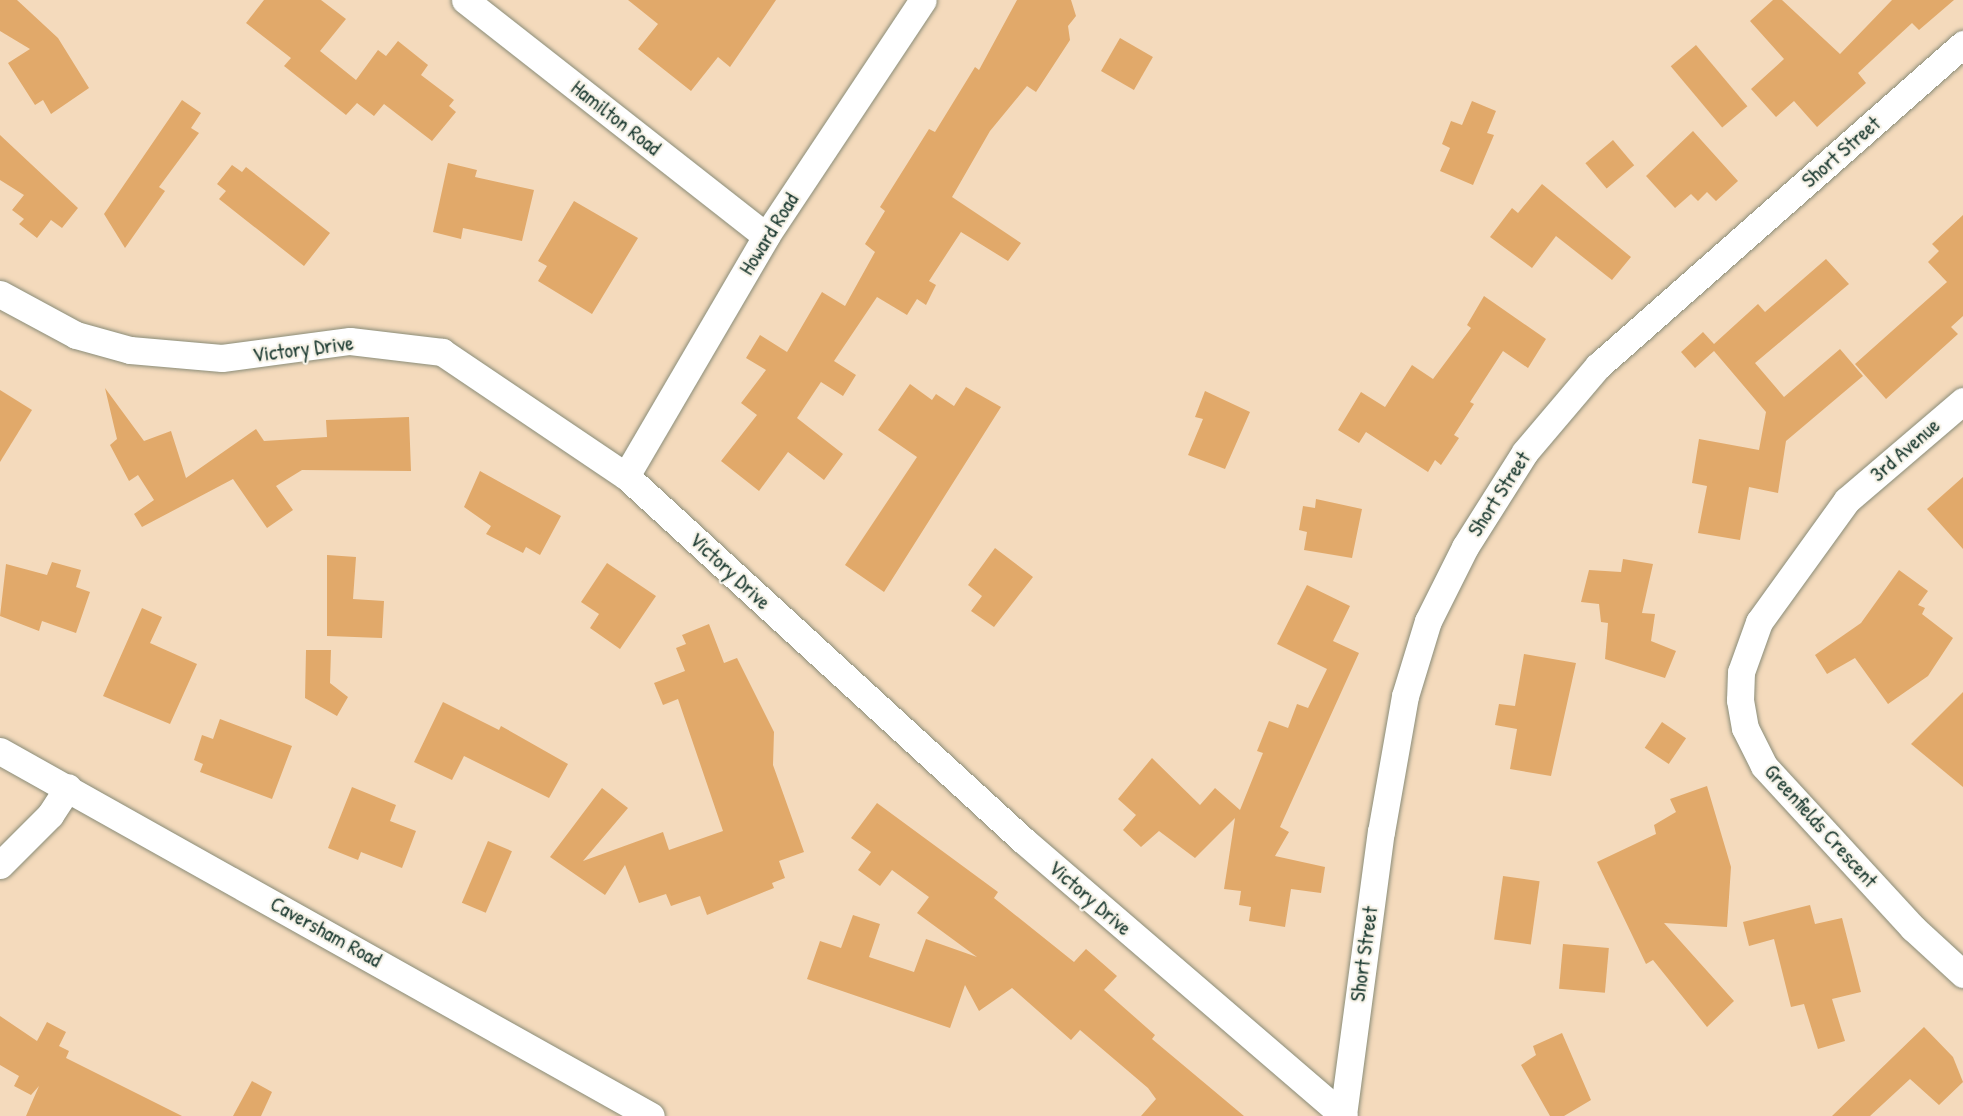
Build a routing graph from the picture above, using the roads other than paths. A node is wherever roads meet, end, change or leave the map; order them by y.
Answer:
1 (465, 0) edge
2 (922, 0) edge
3 (1963, 44) edge
4 (766, 236) junction
5 (0, 294) edge
6 (1963, 401) edge
7 (626, 476) junction
8 (1847, 500) joint
9 (0, 751) edge
10 (68, 787) junction
11 (0, 865) edge
12 (1963, 974) edge
13 (651, 1116) edge
14 (1344, 1116) edge

1 - 4 street, Hamilton Road
2 - 4 street, Howard Road
3 - 14 street, Short Street
4 - 7 street, Howard Road
5 - 7 street, Victory Drive
6 - 8 street, 3rd Avenue
7 - 14 street, Victory Drive
8 - 12 street, Greenfields Crescent
9 - 10 street, Caversham Road
10 - 11 street
10 - 13 street, Caversham Road

